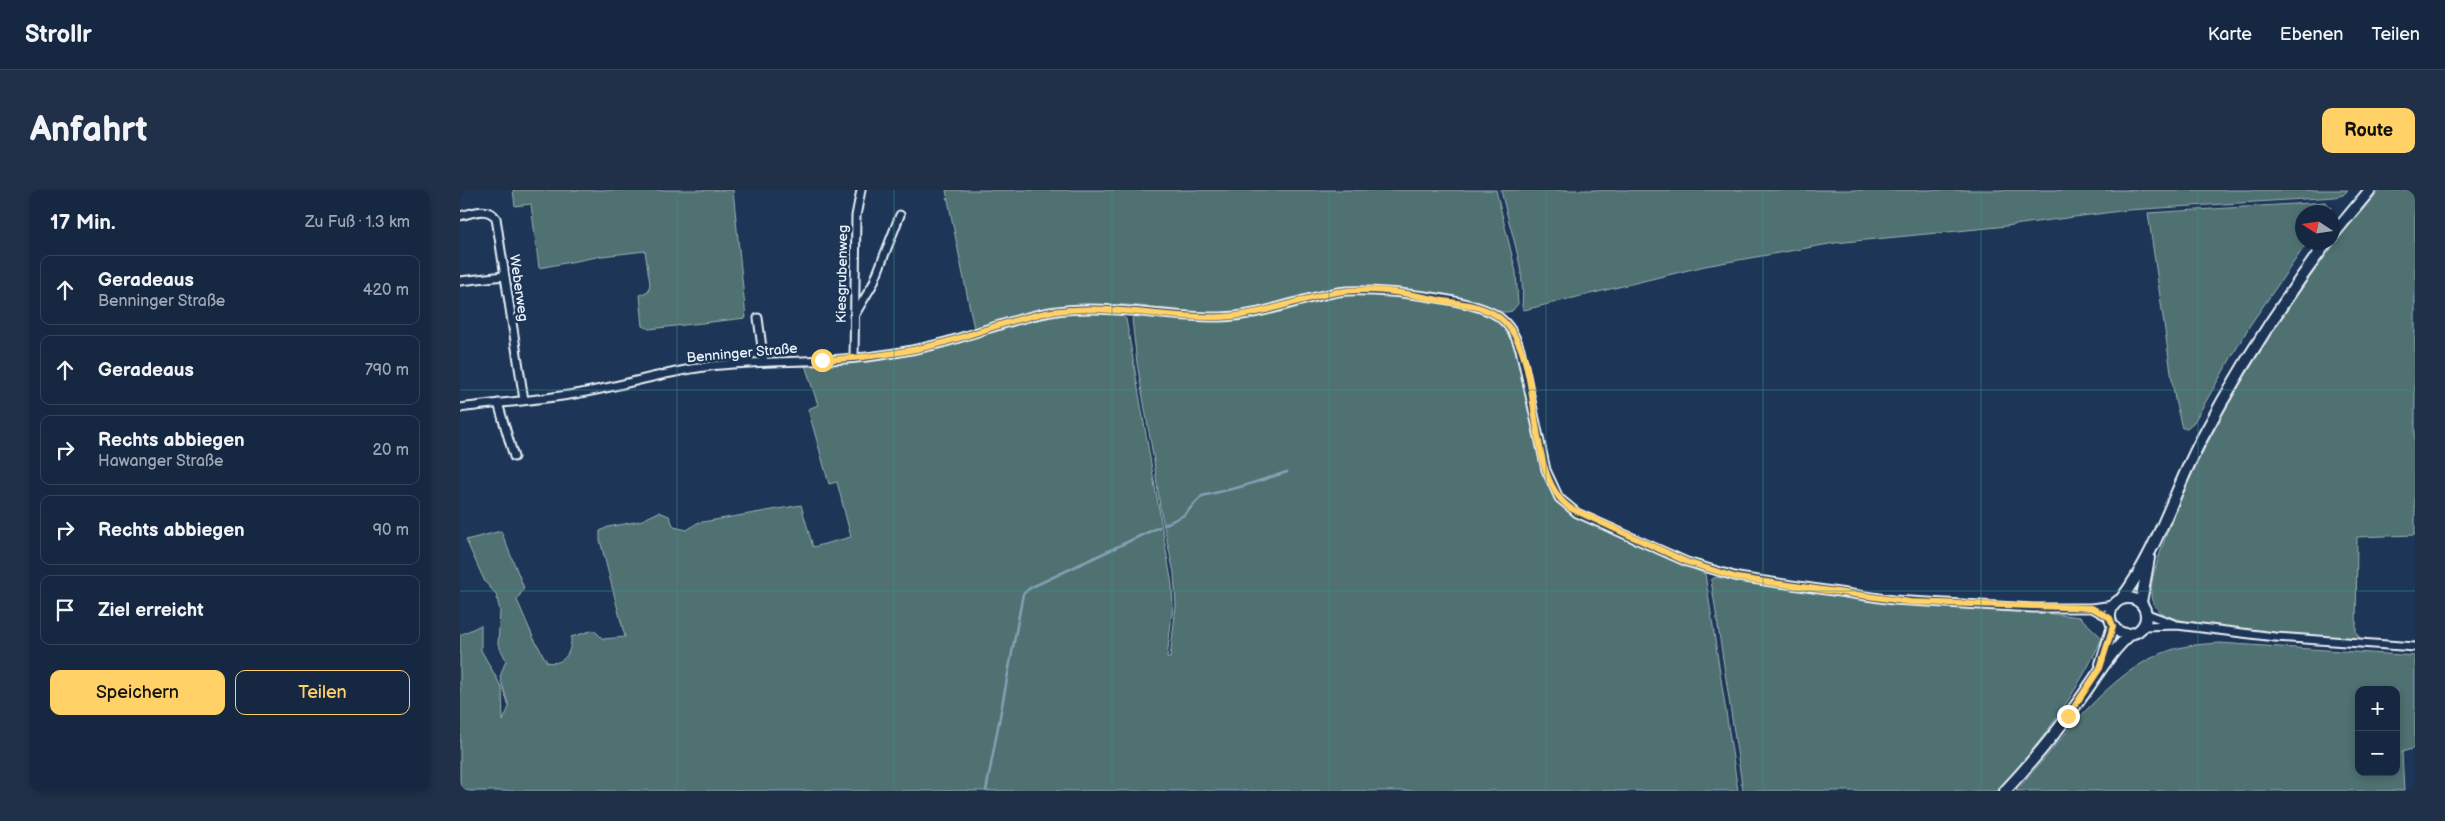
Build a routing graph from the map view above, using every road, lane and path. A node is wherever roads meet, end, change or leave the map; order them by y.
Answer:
1 (861, 190) edge
2 (2370, 190) edge
3 (900, 215) dead end
4 (460, 216) edge
5 (2340, 226) edge
6 (2321, 250) edge
7 (504, 276) junction
8 (460, 281) edge
9 (854, 316) junction
10 (758, 318) dead end
11 (854, 358) junction
12 (764, 362) junction
13 (524, 400) junction
14 (498, 403) junction
15 (460, 408) edge
16 (514, 457) dead end
17 (2150, 555) junction
18 (2118, 601) junction
19 (2141, 602) junction
20 (2092, 608) junction
21 (2147, 614) junction
22 (2111, 622) junction
23 (2177, 625) junction
24 (2144, 626) junction
25 (2131, 634) junction
26 (2415, 647) edge
27 (2100, 668) junction
28 (2004, 791) edge

1 - 9 street, Kiesgrubenweg
2 - 5 main road
3 - 9 street
4 - 7 street, Weberweg
6 - 17 main road
7 - 8 street
7 - 13 street, Weberweg
9 - 11 street, Kiesgrubenweg
10 - 12 street
11 - 12 street, Benninger Straße
11 - 20 street, Benninger Straße
12 - 13 street, Benninger Straße
13 - 14 street, Benninger Straße
14 - 15 street, Benninger Straße
14 - 16 street
17 - 18 main road
17 - 19 main road
18 - 19 main road
18 - 20 street, Benninger Straße
18 - 22 main road
19 - 21 main road
20 - 22 street
21 - 23 street
21 - 24 main road
22 - 25 main road
22 - 27 main road
23 - 24 street
23 - 26 street
24 - 25 main road
25 - 27 main road
27 - 28 main road

